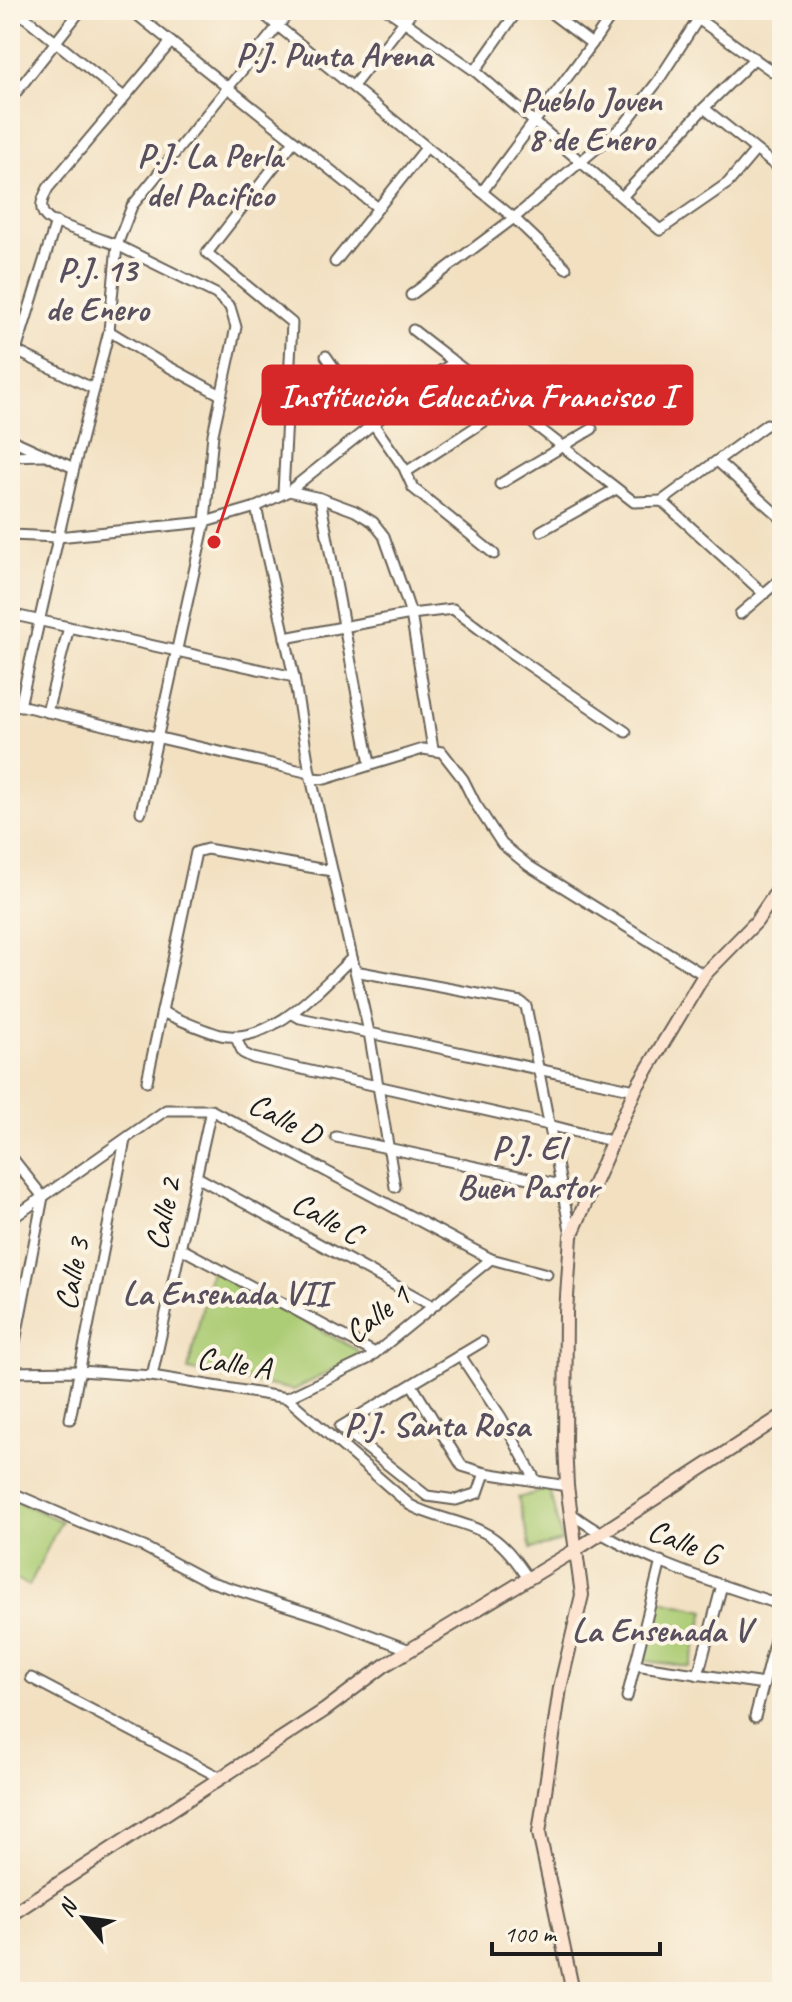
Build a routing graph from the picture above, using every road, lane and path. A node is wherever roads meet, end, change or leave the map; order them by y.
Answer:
1 (16, 10) edge
2 (81, 10) edge
3 (131, 10) edge
4 (258, 10) edge
5 (291, 10) edge
6 (388, 10) edge
7 (413, 10) edge
8 (518, 10) edge
9 (547, 10) edge
10 (615, 10) edge
11 (701, 14) edge
12 (404, 23) junction
13 (277, 27) junction
14 (171, 42) junction
15 (55, 43) junction
16 (592, 44) junction
17 (755, 58) junction
18 (475, 71) junction
19 (782, 78) edge
20 (353, 86) junction
21 (229, 88) junction
22 (124, 97) junction
23 (10, 100) edge
24 (704, 108) junction
25 (534, 122) junction
26 (294, 141) junction
27 (426, 148) junction
28 (755, 151) junction
29 (581, 162) junction
30 (782, 171) edge
31 (10, 177) edge
32 (482, 192) junction
33 (10, 193) edge
34 (622, 197) junction
35 (378, 208) junction
36 (514, 218) junction
37 (56, 222) junction
38 (117, 245) junction
39 (335, 262) dead end
40 (566, 268) dead end
41 (411, 295) dead end
42 (413, 330) dead end
43 (109, 331) junction
44 (13, 350) edge
45 (326, 356) dead end
46 (455, 362) junction
47 (539, 386) dead end
48 (94, 389) junction
49 (221, 395) junction
50 (510, 405) junction
51 (373, 424) junction
52 (592, 429) dead end
53 (782, 431) edge
54 (10, 439) edge
55 (563, 446) junction
56 (44, 455) junction
57 (10, 456) edge
58 (717, 461) junction
59 (74, 468) junction
60 (406, 472) junction
61 (500, 484) dead end
62 (616, 489) junction
63 (286, 492) junction
64 (320, 498) junction
65 (662, 501) junction
66 (256, 507) junction
67 (782, 519) edge
68 (205, 522) junction
69 (541, 531) dead end
70 (10, 535) edge
71 (58, 537) junction
72 (494, 554) dead end
73 (782, 578) edge
74 (764, 594) junction
75 (10, 614) edge
76 (411, 614) junction
77 (740, 614) dead end
78 (40, 621) junction
79 (69, 627) junction
80 (346, 627) junction
81 (285, 638) junction
82 (177, 651) junction
83 (294, 677) junction
84 (15, 704) edge
85 (47, 712) junction
86 (626, 732) dead end
87 (158, 737) junction
88 (433, 749) junction
89 (370, 764) junction
90 (311, 776) junction
91 (141, 812) dead end
92 (332, 871) junction
93 (782, 884) edge
94 (352, 958) junction
95 (355, 971) junction
96 (704, 975) junction
97 (162, 1012) junction
98 (293, 1014) junction
99 (369, 1032) junction
100 (235, 1036) junction
101 (538, 1069) junction
102 (147, 1081) dead end
103 (378, 1086) junction
104 (635, 1090) junction
105 (211, 1110) junction
106 (549, 1125) junction
107 (336, 1137) dead end
108 (125, 1139) junction
109 (611, 1141) junction
110 (388, 1149) junction
111 (10, 1155) edge
112 (197, 1177) junction
113 (561, 1185) junction
114 (395, 1187) dead end
115 (43, 1197) junction
116 (10, 1220) edge
117 (571, 1236) junction
118 (182, 1249) junction
119 (491, 1259) junction
120 (547, 1274) dead end
121 (431, 1305) junction
122 (482, 1342) dead end
123 (375, 1353) junction
124 (460, 1355) junction
125 (10, 1370) edge
126 (80, 1371) junction
127 (152, 1376) junction
128 (412, 1385) junction
129 (287, 1398) junction
130 (782, 1416) edge
131 (70, 1419) dead end
132 (485, 1473) junction
133 (536, 1481) junction
134 (567, 1486) junction
135 (10, 1492) edge
136 (572, 1514) junction
137 (600, 1533) junction
138 (577, 1549) junction
139 (661, 1561) junction
140 (528, 1578) junction
141 (722, 1585) junction
142 (782, 1605) edge
143 (782, 1613) edge
144 (410, 1650) junction
145 (635, 1665) junction
146 (698, 1675) junction
147 (31, 1678) dead end
148 (764, 1684) junction
149 (627, 1697) dead end
150 (755, 1717) dead end
151 (219, 1777) junction
152 (10, 1915) edge
153 (573, 1992) edge

1 - 15 street
2 - 15 street
3 - 14 street
4 - 13 street
5 - 13 street
6 - 12 street
7 - 12 street
8 - 18 street
9 - 16 street
10 - 16 street
11 - 17 street
11 - 29 street
12 - 18 street
12 - 20 street
13 - 20 street
13 - 21 street
14 - 21 street
14 - 22 street
15 - 22 street
15 - 23 street
16 - 25 street
17 - 19 street
17 - 24 street
18 - 25 street
20 - 27 street
21 - 26 street
21 - 38 street
22 - 37 street
24 - 28 street
24 - 34 street
25 - 29 street
25 - 32 street
26 - 35 street
26 - 63 street
27 - 32 street
27 - 35 street
28 - 30 street
28 - 34 street
29 - 34 street
29 - 36 street
31 - 33 street
32 - 36 street
35 - 39 street
36 - 40 street
36 - 41 street
37 - 38 street
37 - 44 street
38 - 43 street
38 - 49 street
42 - 46 street
43 - 48 street
43 - 49 street
44 - 48 street
45 - 51 street
46 - 50 street
46 - 51 street
47 - 50 street
48 - 59 street
49 - 68 street
50 - 55 street
50 - 60 street
51 - 60 street
51 - 63 street
52 - 55 street
53 - 58 street
54 - 56 street
55 - 61 street
55 - 62 street
56 - 57 street
56 - 59 street
58 - 65 street
58 - 67 street
59 - 71 street
60 - 72 street
62 - 65 street
62 - 69 street
63 - 64 street
63 - 66 street
64 - 76 street
64 - 80 street
65 - 74 street
66 - 68 street
66 - 81 street
68 - 71 street
68 - 82 street
70 - 71 street
71 - 78 street
73 - 74 street
74 - 77 street
75 - 78 street
76 - 80 street
76 - 86 street
76 - 88 street
78 - 79 street
78 - 84 street
79 - 82 street
79 - 85 street
80 - 81 street
80 - 89 street
81 - 83 street
82 - 83 street
82 - 87 street
83 - 90 street
84 - 85 street
85 - 87 street
87 - 90 street
87 - 91 street
88 - 89 street
88 - 96 street
89 - 90 street
90 - 92 street
92 - 94 street
92 - 97 street
93 - 96 street
94 - 95 street
94 - 98 street
95 - 99 street
95 - 101 street
96 - 104 street
97 - 100 street
97 - 102 street
98 - 99 street
98 - 100 street
99 - 101 street
99 - 103 street
100 - 103 street
101 - 104 street
101 - 106 street
103 - 106 street
103 - 110 street
104 - 109 street
105 - 108 street, Calle D
105 - 112 street, Calle 2
105 - 119 street, Calle D
106 - 109 street
106 - 113 street
107 - 110 street
108 - 115 street, Calle D
108 - 126 street, Calle 3
109 - 117 street
110 - 113 street
110 - 114 street
111 - 115 street
112 - 118 street, Calle 2
112 - 121 street, Calle C
113 - 117 street
115 - 116 street, Calle D
115 - 125 street
117 - 134 street
118 - 123 street
118 - 127 street, Calle 2
119 - 120 street, Calle D
119 - 121 street, Calle 1
121 - 123 street, Calle 1
122 - 124 street
123 - 129 street, Calle 1
124 - 128 street
124 - 133 street
125 - 126 street, Calle A
126 - 127 street, Calle A
126 - 131 street, Calle 3
127 - 129 street, Calle A
128 - 132 street
128 - 132 street
129 - 140 street, Calle A
130 - 137 street
132 - 133 street
133 - 134 street
134 - 136 street
135 - 144 street
136 - 137 street, Calle G
136 - 138 street
137 - 138 street
137 - 139 street, Calle G
138 - 140 street
138 - 153 street
139 - 141 street, Calle G
139 - 145 street
140 - 144 street
141 - 142 street, Calle G
141 - 146 street
143 - 148 street
144 - 151 street
145 - 146 street
145 - 149 street
146 - 148 street
147 - 151 street
148 - 150 street
151 - 152 street

